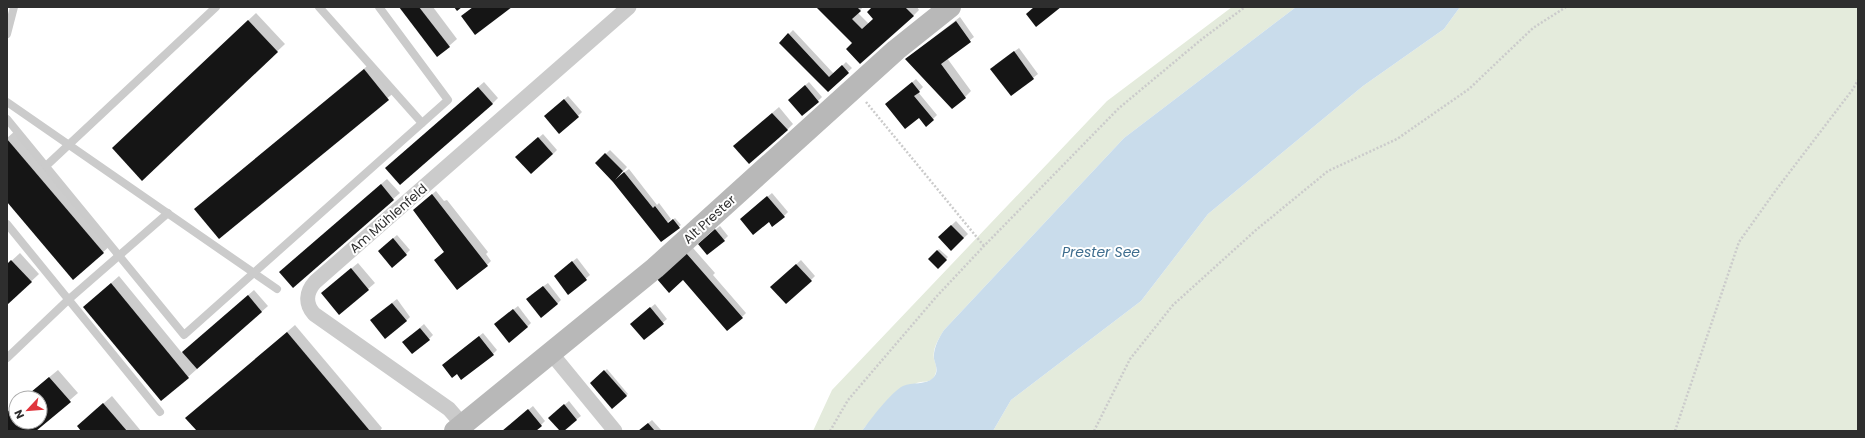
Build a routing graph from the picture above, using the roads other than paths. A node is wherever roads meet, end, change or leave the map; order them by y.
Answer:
1 (14, 7) edge
2 (216, 7) edge
3 (319, 7) edge
4 (379, 7) edge
5 (629, 7) edge
6 (950, 7) edge
7 (7, 34) edge
8 (7, 102) edge
9 (7, 119) edge
10 (422, 123) junction
11 (69, 145) junction
12 (46, 166) junction
13 (168, 212) junction
14 (7, 224) edge
15 (119, 256) junction
16 (255, 272) junction
17 (277, 289) dead end
18 (68, 300) junction
19 (551, 352) junction
20 (7, 358) edge
21 (160, 412) dead end
22 (462, 429) edge
23 (615, 431) edge

1 - 7 lane
2 - 11 lane
3 - 10 lane
4 - 10 lane
5 - 22 street, Am Mühlenfeld
6 - 19 main road, Alt Prester
8 - 11 lane
9 - 12 lane
10 - 16 lane
11 - 12 lane
11 - 13 lane
12 - 15 lane
13 - 15 lane
13 - 16 lane
14 - 18 lane
15 - 16 lane
15 - 18 lane
16 - 17 lane
18 - 20 lane
18 - 21 lane
19 - 22 main road, Alt Prester
19 - 23 street

